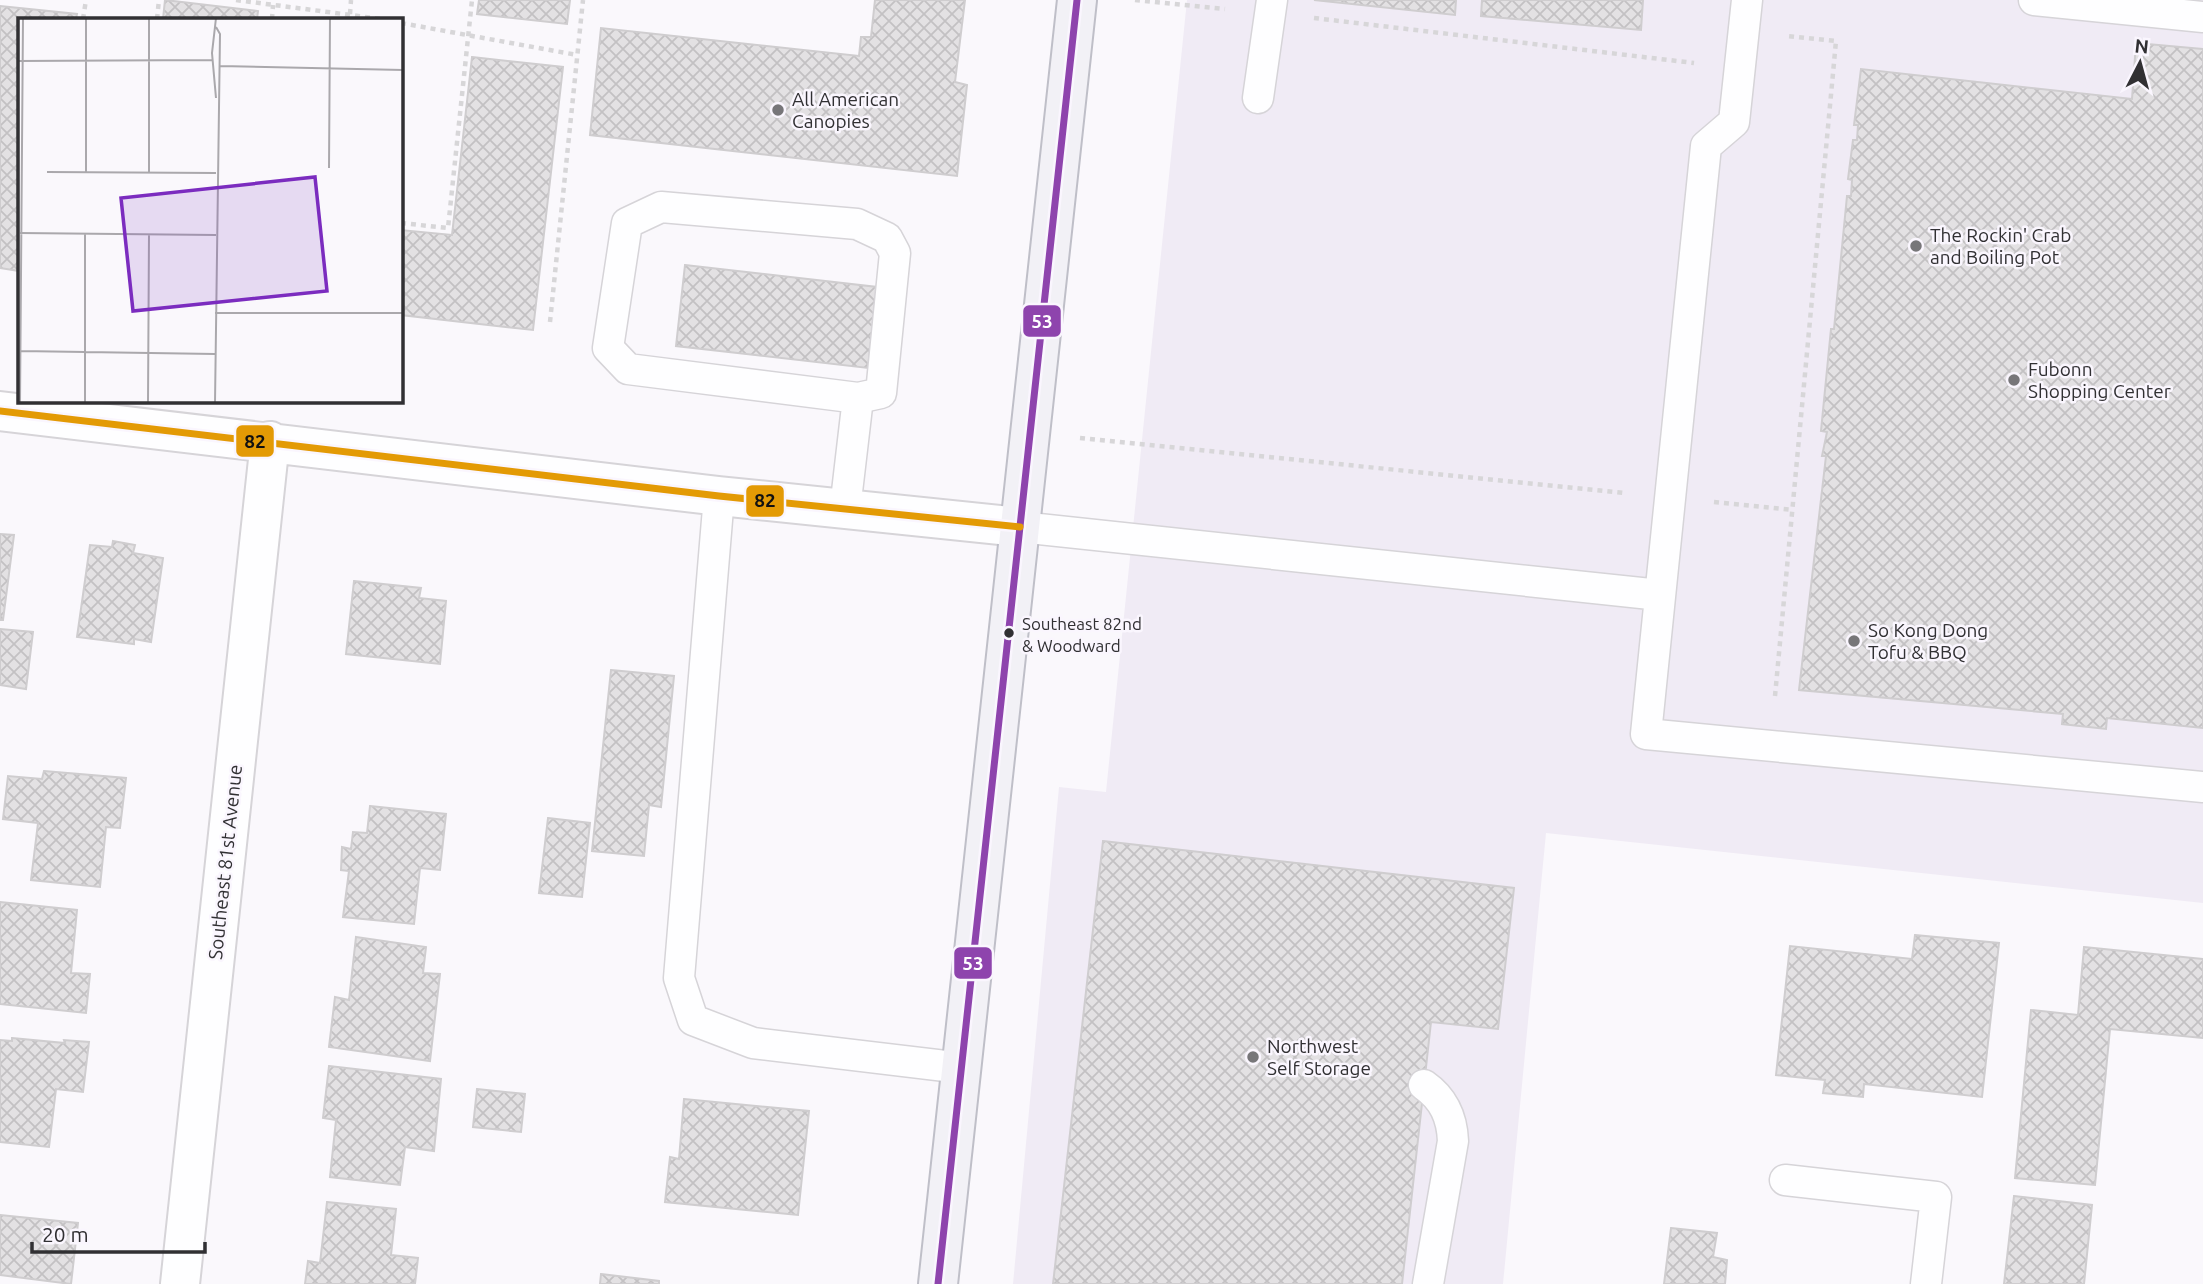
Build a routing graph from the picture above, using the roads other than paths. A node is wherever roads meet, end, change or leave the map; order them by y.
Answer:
1 (1077, 0) edge
2 (1747, 0) edge
3 (2034, 0) edge
4 (1271, 6) edge
5 (2203, 17) edge
6 (1258, 98) dead end
7 (858, 398) junction
8 (0, 411) edge
9 (270, 441) junction
10 (719, 496) junction
11 (845, 509) junction
12 (1020, 527) junction
13 (1660, 595) junction
14 (2203, 787) edge
15 (962, 1068) junction
16 (1424, 1085) dead end
17 (1785, 1180) dead end
18 (180, 1284) edge
19 (938, 1284) edge
20 (1428, 1284) edge
21 (1926, 1284) edge

1 - 12 main road
2 - 13 lane
3 - 5 lane
4 - 6 lane
7 - 7 lane
7 - 11 lane
8 - 9 street
9 - 10 street
9 - 18 street, Southeast 81st Avenue
10 - 11 street
10 - 15 lane
11 - 12 street
12 - 13 lane
12 - 15 main road
13 - 14 lane
15 - 19 main road
16 - 20 lane
17 - 21 lane

